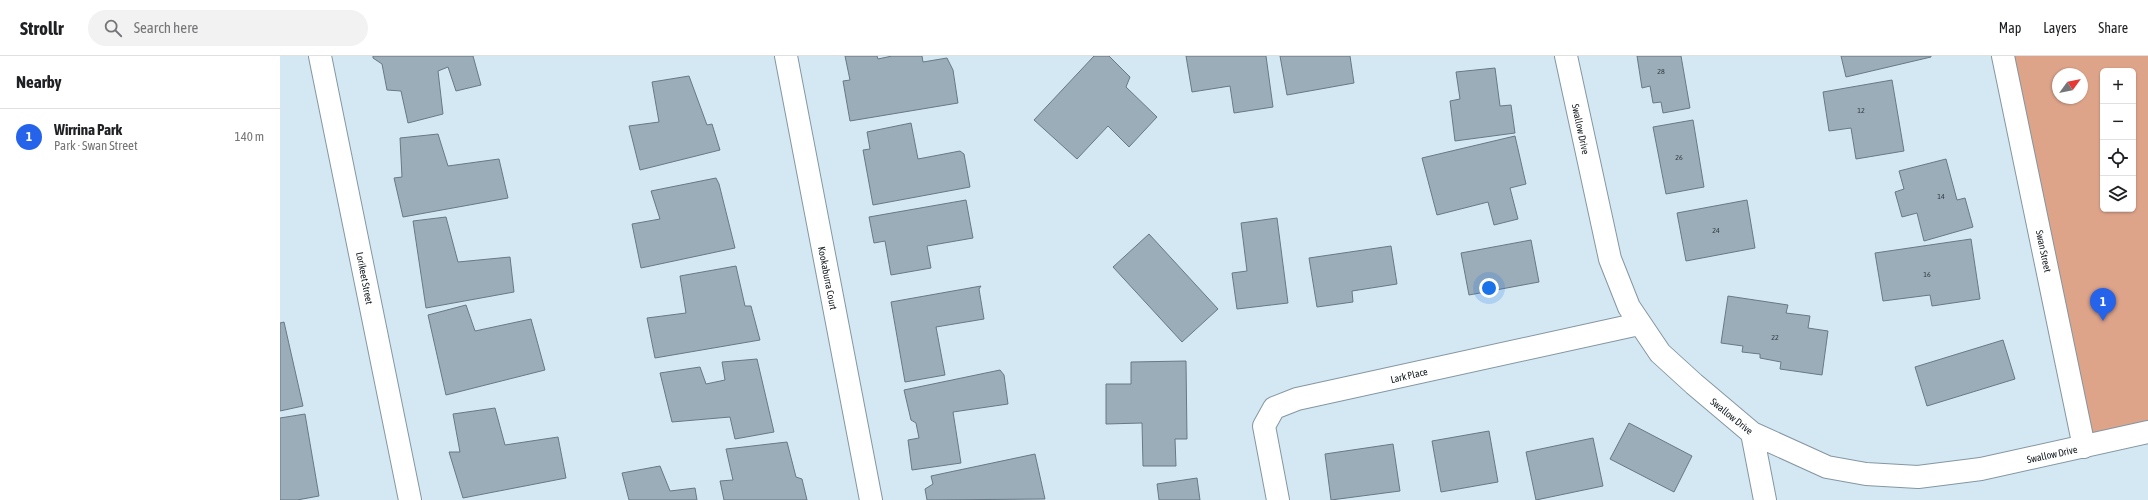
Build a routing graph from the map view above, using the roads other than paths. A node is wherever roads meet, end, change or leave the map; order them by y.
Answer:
1 (320, 56) edge
2 (786, 56) edge
3 (1566, 56) edge
4 (2003, 56) edge
5 (1639, 324) junction
6 (2148, 432) edge
7 (1752, 433) junction
8 (2084, 447) junction
9 (410, 500) edge
10 (871, 500) edge
11 (1278, 500) edge
12 (1766, 500) edge

1 - 9 street, Lorikeet Street
2 - 10 street, Kookaburra Court
3 - 5 street, Swallow Drive
4 - 8 street, Swan Street
5 - 7 street, Swallow Drive
5 - 11 street, Lark Place
6 - 8 street, Swallow Drive
7 - 8 street, Swallow Drive
7 - 12 street

